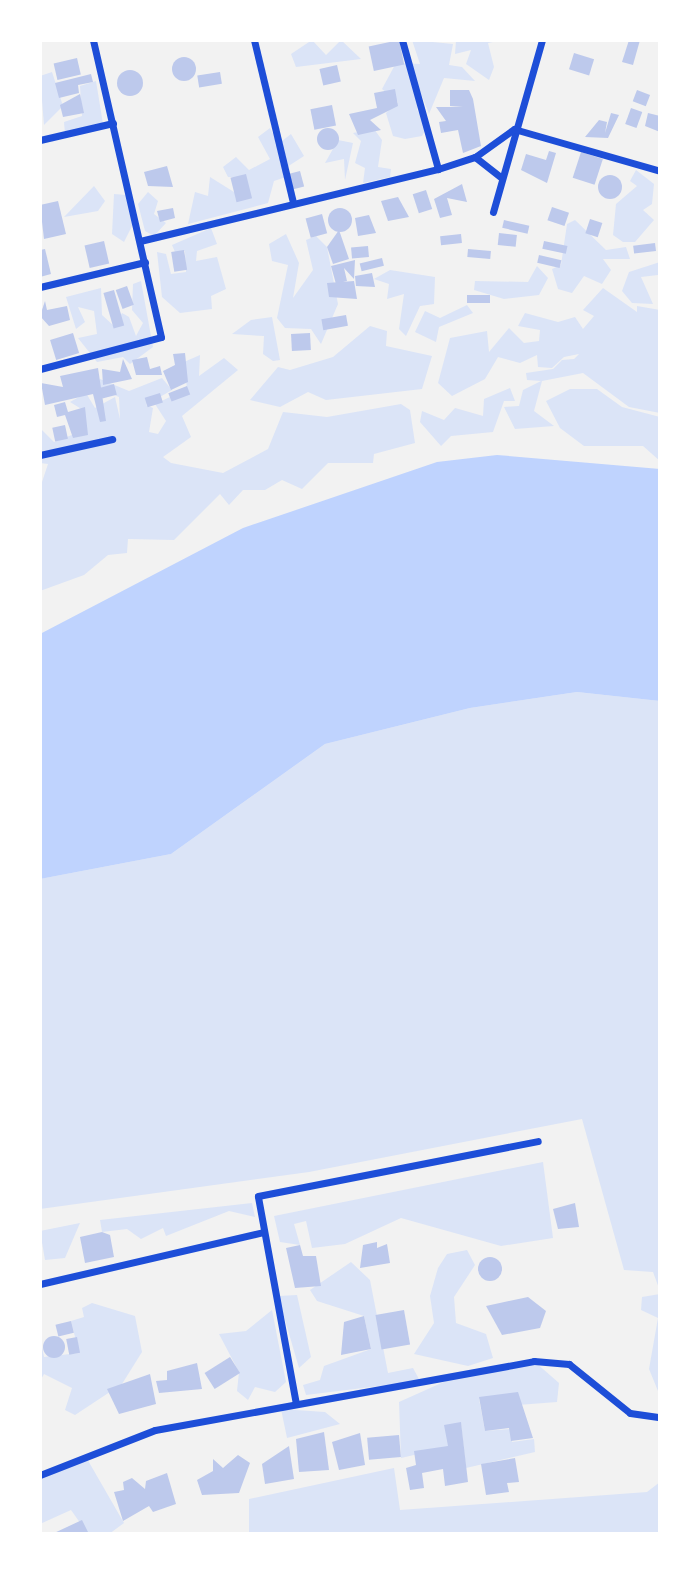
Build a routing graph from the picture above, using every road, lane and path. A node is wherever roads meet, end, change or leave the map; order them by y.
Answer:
1 (93, 40) edge
2 (254, 40) edge
3 (402, 40) edge
4 (542, 40) edge
5 (113, 123) junction
6 (514, 129) junction
7 (40, 140) edge
8 (475, 157) junction
9 (438, 169) junction
10 (660, 171) edge
11 (502, 178) junction
12 (293, 202) junction
13 (493, 212) dead end
14 (140, 241) junction
15 (145, 262) junction
16 (40, 287) edge
17 (40, 369) edge
18 (112, 439) dead end
19 (40, 455) edge
20 (538, 1141) dead end
21 (263, 1232) junction
22 (40, 1284) edge
23 (296, 1404) junction
24 (660, 1417) edge
25 (40, 1475) edge

1 - 5 street
2 - 12 street
3 - 9 street
4 - 6 street
5 - 7 street
5 - 14 street
6 - 8 street
6 - 10 street
6 - 11 street
8 - 9 street
8 - 11 street
9 - 12 street
11 - 13 street
12 - 14 street
14 - 15 street
15 - 16 street
15 - 17 street
18 - 19 street
20 - 21 street
21 - 22 street
21 - 23 street
23 - 24 street
23 - 25 street

